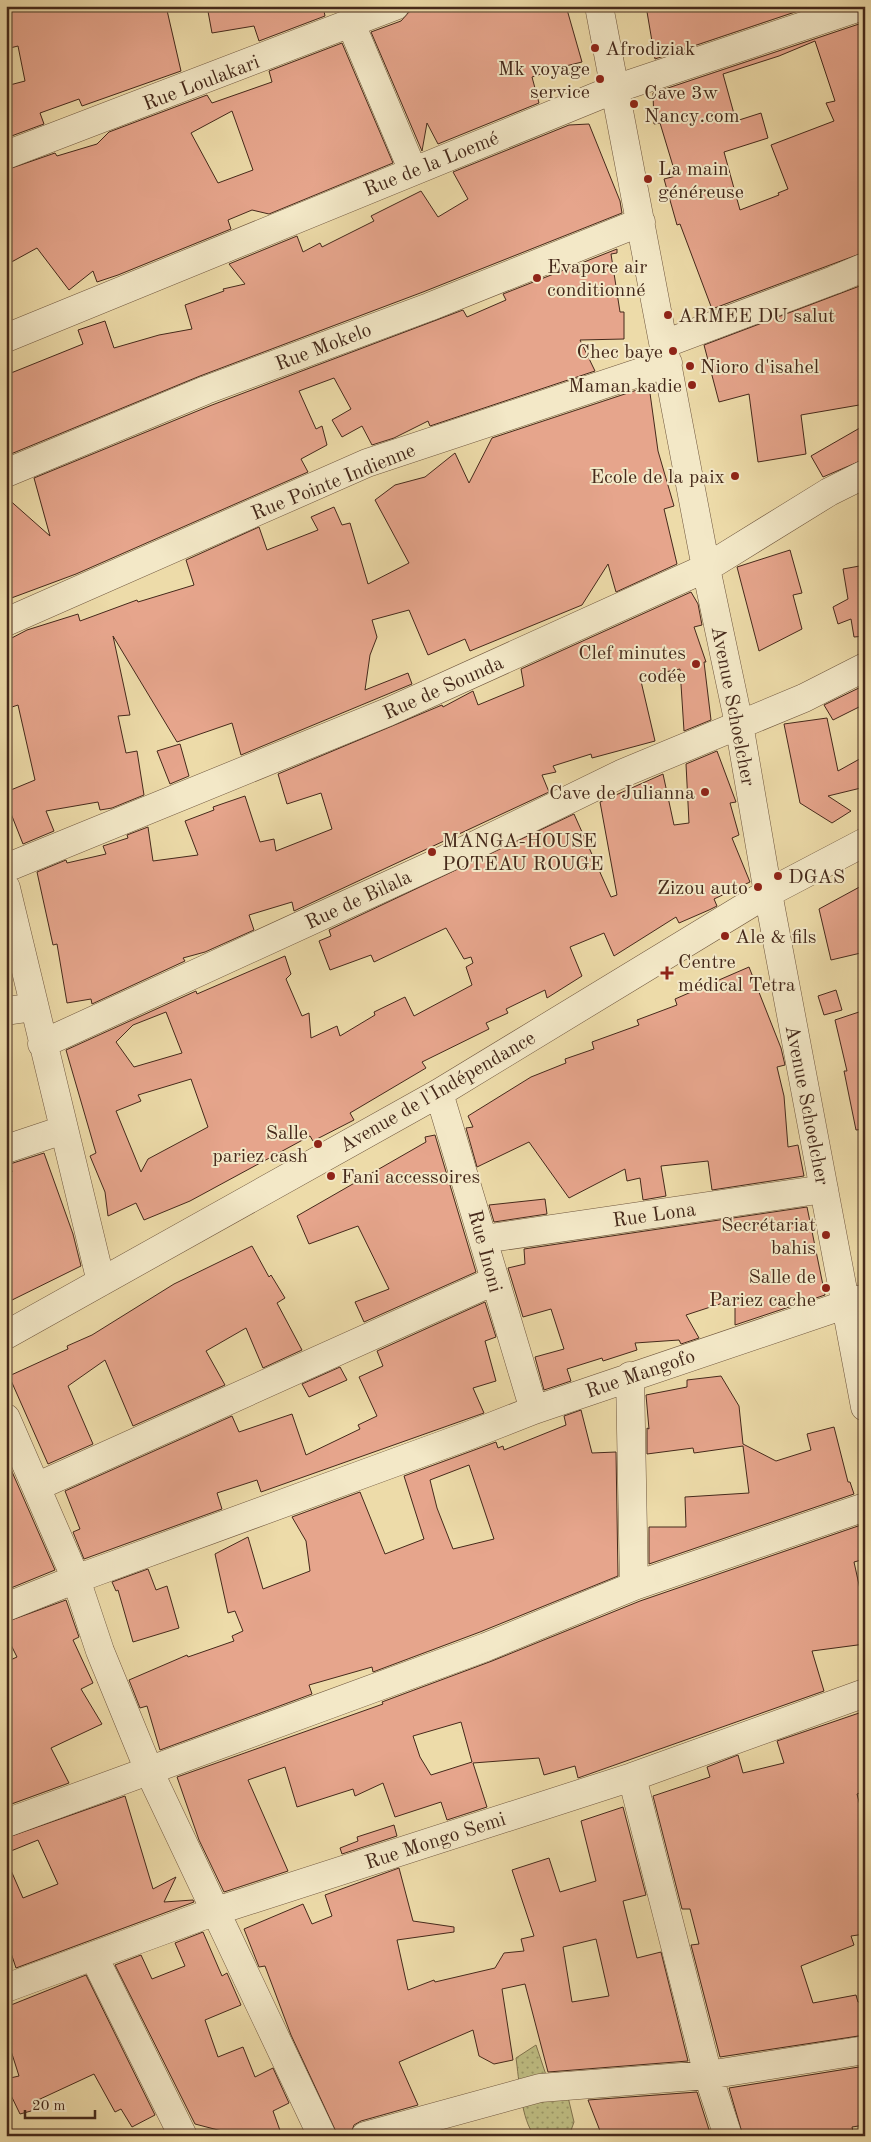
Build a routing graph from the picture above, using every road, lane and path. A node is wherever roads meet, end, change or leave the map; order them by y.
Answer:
1 (395, 6) edge
2 (599, 6) edge
3 (863, 6) edge
4 (351, 24) junction
5 (615, 89) junction
6 (6, 155) edge
7 (413, 171) junction
8 (641, 222) junction
9 (865, 266) edge
10 (6, 338) edge
11 (666, 353) junction
12 (6, 473) edge
13 (865, 474) edge
14 (706, 568) junction
15 (6, 622) edge
16 (865, 667) edge
17 (739, 724) junction
18 (865, 842) edge
19 (6, 868) edge
20 (6, 888) edge
21 (768, 893) junction
22 (34, 1007) junction
23 (6, 1011) edge
24 (42, 1044) junction
25 (438, 1093) junction
26 (63, 1130) junction
27 (6, 1149) edge
28 (824, 1189) junction
29 (484, 1239) junction
30 (494, 1281) junction
31 (101, 1282) junction
32 (855, 1301) edge
33 (6, 1335) edge
34 (630, 1376) junction
35 (865, 1407) edge
36 (534, 1410) junction
37 (6, 1418) edge
38 (36, 1487) junction
39 (865, 1507) edge
40 (76, 1579) junction
41 (634, 1586) junction
42 (6, 1607) edge
43 (865, 1693) edge
44 (150, 1772) junction
45 (632, 1776) junction
46 (6, 1824) edge
47 (216, 1911) junction
48 (94, 1956) junction
49 (6, 1988) edge
50 (865, 2050) edge
51 (708, 2075) junction
52 (183, 2136) edge
53 (322, 2136) edge
54 (364, 2136) edge
55 (728, 2136) edge

1 - 4 street, Rue Loulakari
2 - 5 street, Avenue Schoelcher
3 - 5 street, Rue de la Loemé
4 - 6 street, Rue Loulakari
4 - 7 street
5 - 7 street, Rue de la Loemé
5 - 8 street, Avenue Schoelcher
7 - 10 street, Rue de la Loemé
8 - 11 street, Avenue Schoelcher
8 - 12 street, Rue Mokelo
9 - 11 street, Rue Pointe Indienne
11 - 14 street, Avenue Schoelcher
11 - 15 street, Rue Pointe Indienne
13 - 14 street, Rue de Sounda
14 - 17 street, Avenue Schoelcher
14 - 19 street, Rue de Sounda
16 - 17 street, Rue de Bilala
17 - 21 street, Avenue Schoelcher
17 - 24 street, Rue de Bilala
18 - 21 street, Avenue de l'Indépendance
20 - 22 street
21 - 25 street, Avenue de l'Indépendance
21 - 28 street, Avenue Schoelcher
22 - 23 street
22 - 24 street
24 - 26 street
25 - 29 street, Rue Inoni
25 - 31 street, Avenue de l'Indépendance
26 - 27 street
26 - 31 street
28 - 29 street, Rue Lona
28 - 32 street, Avenue Schoelcher
29 - 30 street, Rue Inoni
30 - 36 street, Rue Inoni
30 - 38 street
31 - 33 street, Avenue de l'Indépendance
32 - 34 street, Rue Mangofo
32 - 35 street, Avenue Schoelcher
34 - 36 street, Rue Mangofo
34 - 41 street
36 - 40 street, Rue Mangofo
37 - 38 street
38 - 40 street
39 - 41 street
40 - 42 street, Rue Mangofo
40 - 44 street
41 - 44 street
43 - 45 street, Rue Mongo Semi
44 - 46 street
44 - 47 street
45 - 47 street, Rue Mongo Semi
45 - 51 street
47 - 48 street, Rue Mongo Semi
47 - 53 street
48 - 49 street, Rue Mongo Semi
48 - 52 street
50 - 51 street
51 - 54 street
51 - 55 street

